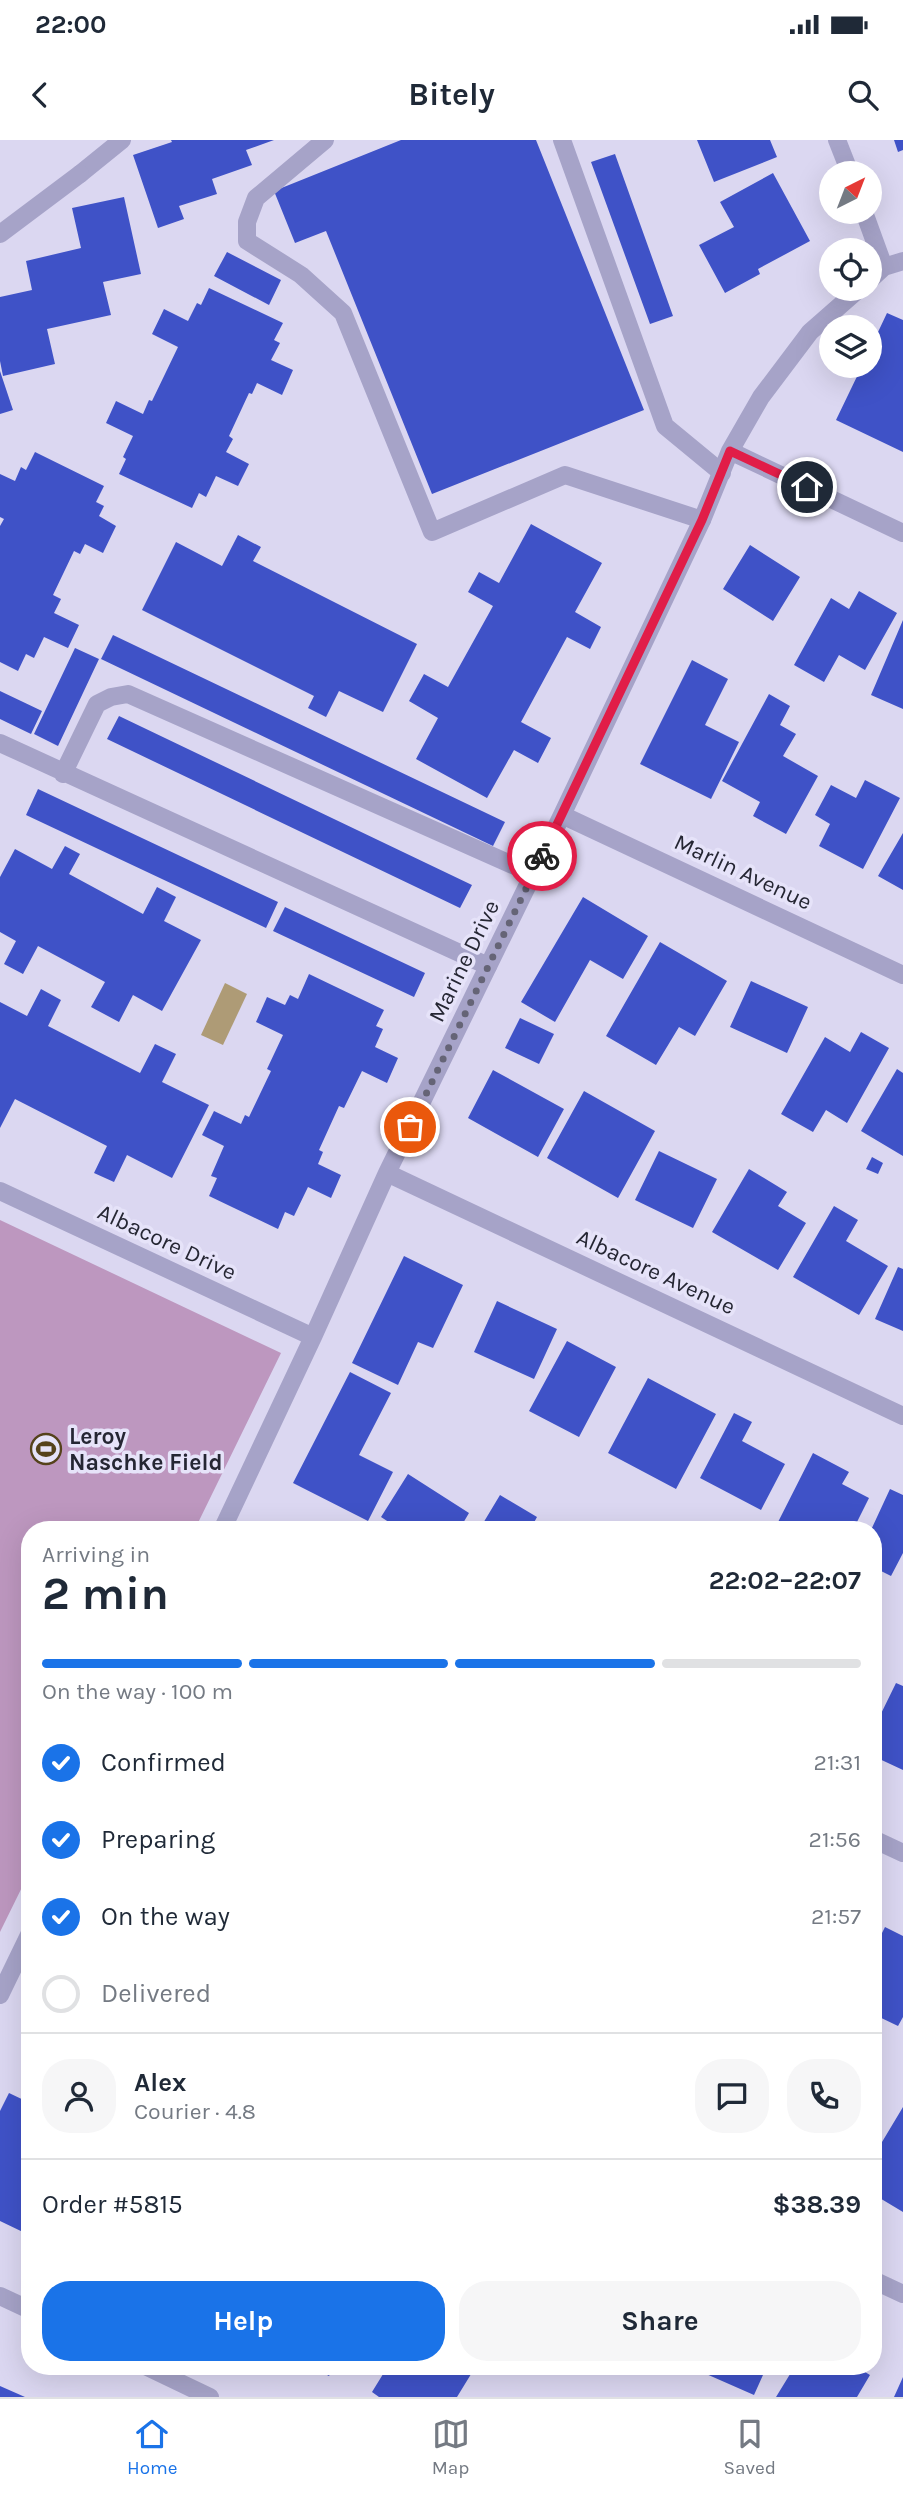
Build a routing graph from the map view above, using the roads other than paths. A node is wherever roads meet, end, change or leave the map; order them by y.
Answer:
1 (122, 140) edge
2 (325, 140) edge
3 (562, 140) edge
4 (837, 140) edge
5 (845, 161) edge
6 (868, 224) edge
7 (0, 234) edge
8 (903, 261) edge
9 (884, 267) joint
10 (845, 301) edge
11 (730, 451) junction
12 (722, 473) junction
13 (702, 520) junction
14 (903, 533) edge
15 (0, 743) edge
16 (63, 774) junction
17 (562, 815) junction
18 (533, 874) junction
19 (488, 966) junction
20 (903, 975) edge
21 (387, 1172) junction
22 (0, 1191) edge
23 (313, 1337) junction
24 (903, 1416) edge
25 (226, 1521) edge
26 (882, 1843) edge
27 (903, 1853) edge
28 (21, 1952) edge
29 (0, 1995) edge
30 (882, 2284) edge
31 (903, 2294) edge
32 (0, 2296) edge
33 (21, 2306) edge
34 (164, 2375) edge
35 (210, 2397) edge

1 - 7 street
2 - 13 street
3 - 12 street
4 - 5 street
6 - 9 street
8 - 9 street
10 - 11 street, Marine Drive
11 - 12 street, Marine Drive
11 - 14 street
12 - 13 street, Marine Drive
13 - 17 street, Marine Drive
15 - 16 street
16 - 18 street
16 - 19 street
17 - 18 street, Marine Drive
17 - 20 street, Marlin Avenue
18 - 19 street, Marine Drive
19 - 21 street, Marine Drive
21 - 23 street, Marine Drive
21 - 24 street, Albacore Avenue
22 - 23 street, Albacore Drive
23 - 25 street, Marine Drive
26 - 27 street
28 - 29 street
30 - 31 street
32 - 33 street
34 - 35 street

